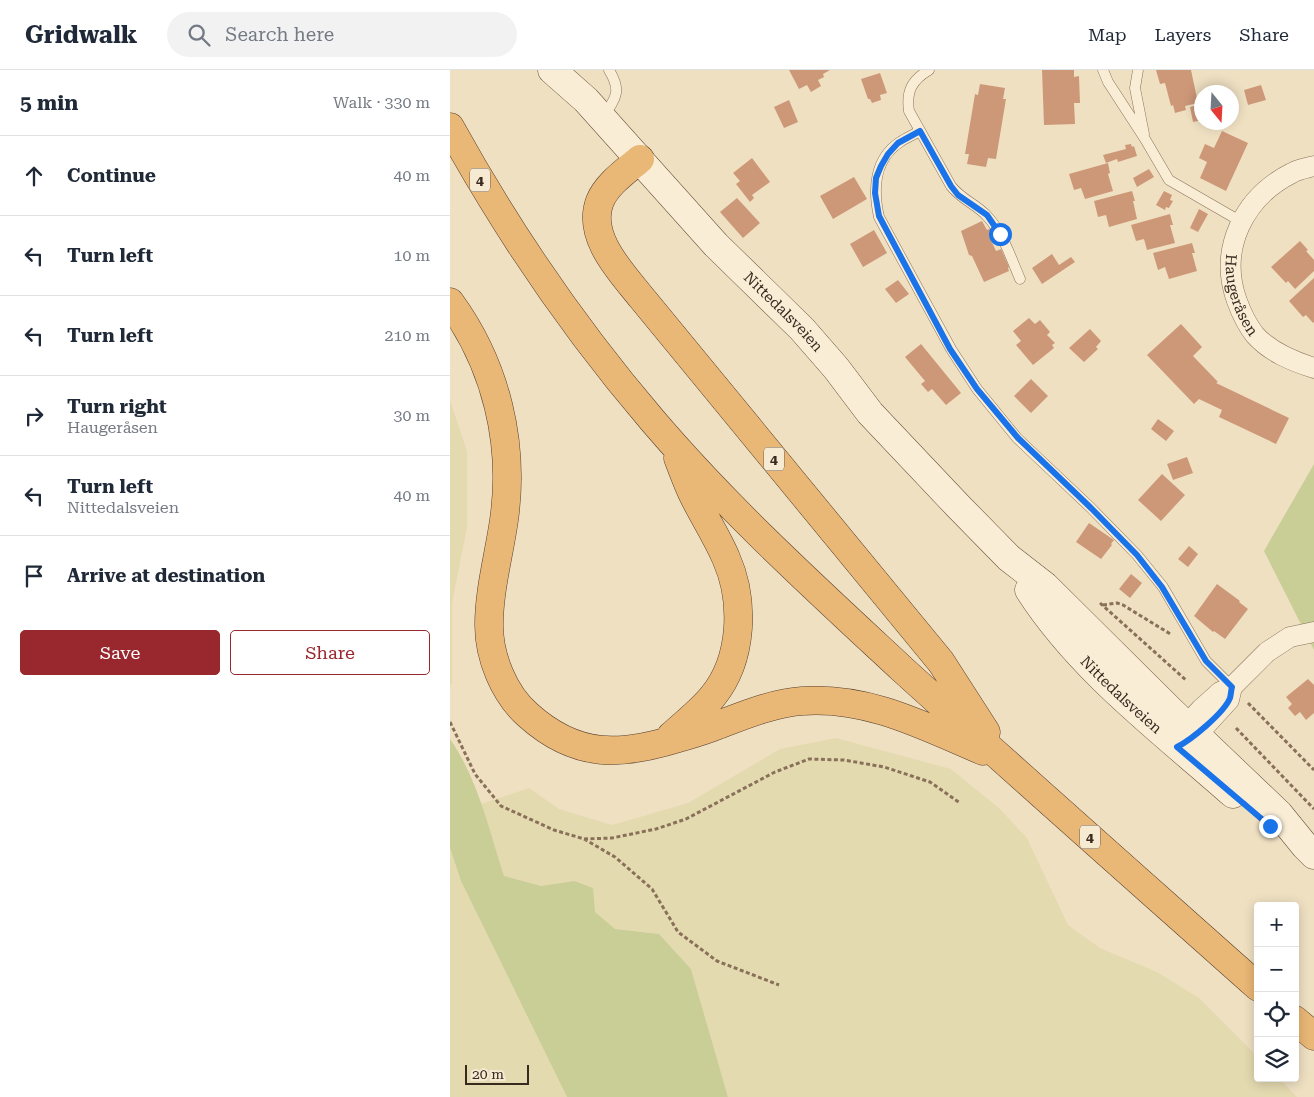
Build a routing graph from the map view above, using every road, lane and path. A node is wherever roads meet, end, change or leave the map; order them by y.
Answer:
1 (552, 70) edge
2 (609, 70) edge
3 (929, 70) edge
4 (1102, 70) edge
5 (1138, 70) edge
6 (603, 118) junction
7 (450, 127) edge
8 (920, 131) junction
9 (1145, 140) junction
10 (640, 159) junction
11 (1314, 166) edge
12 (1240, 221) junction
13 (1020, 279) dead end
14 (450, 302) edge
15 (1314, 368) edge
16 (673, 444) junction
17 (1102, 606) dead end
18 (1314, 632) edge
19 (1175, 637) dead end
20 (1232, 687) junction
21 (450, 722) edge
22 (1236, 728) dead end
23 (1186, 735) junction
24 (662, 743) junction
25 (1002, 759) junction
26 (1314, 770) edge
27 (960, 803) dead end
28 (1314, 810) edge
29 (584, 839) junction
30 (1309, 851) edge
31 (1254, 983) edge
32 (779, 985) dead end
33 (1299, 1023) edge
34 (1314, 1036) edge

1 - 6 main road, Nittedalsveien
2 - 6 lane
3 - 8 lane
4 - 9 lane
5 - 9 lane
6 - 10 main road, Nittedalsveien
7 - 16 highway, 4
8 - 13 lane
8 - 20 lane
9 - 12 lane
10 - 23 main road, Nittedalsveien
10 - 25 highway, 4
11 - 12 street, Haugeråsen
12 - 15 street, Haugeråsen
14 - 24 highway, 4
16 - 24 highway, 4
16 - 25 highway, 4
17 - 19 path
18 - 20 street
20 - 23 street
20 - 26 path
21 - 29 path
22 - 28 path
23 - 30 main road, Nittedalsveien
24 - 25 highway, 4
25 - 31 highway, 4
27 - 29 path
29 - 32 path
33 - 34 highway

